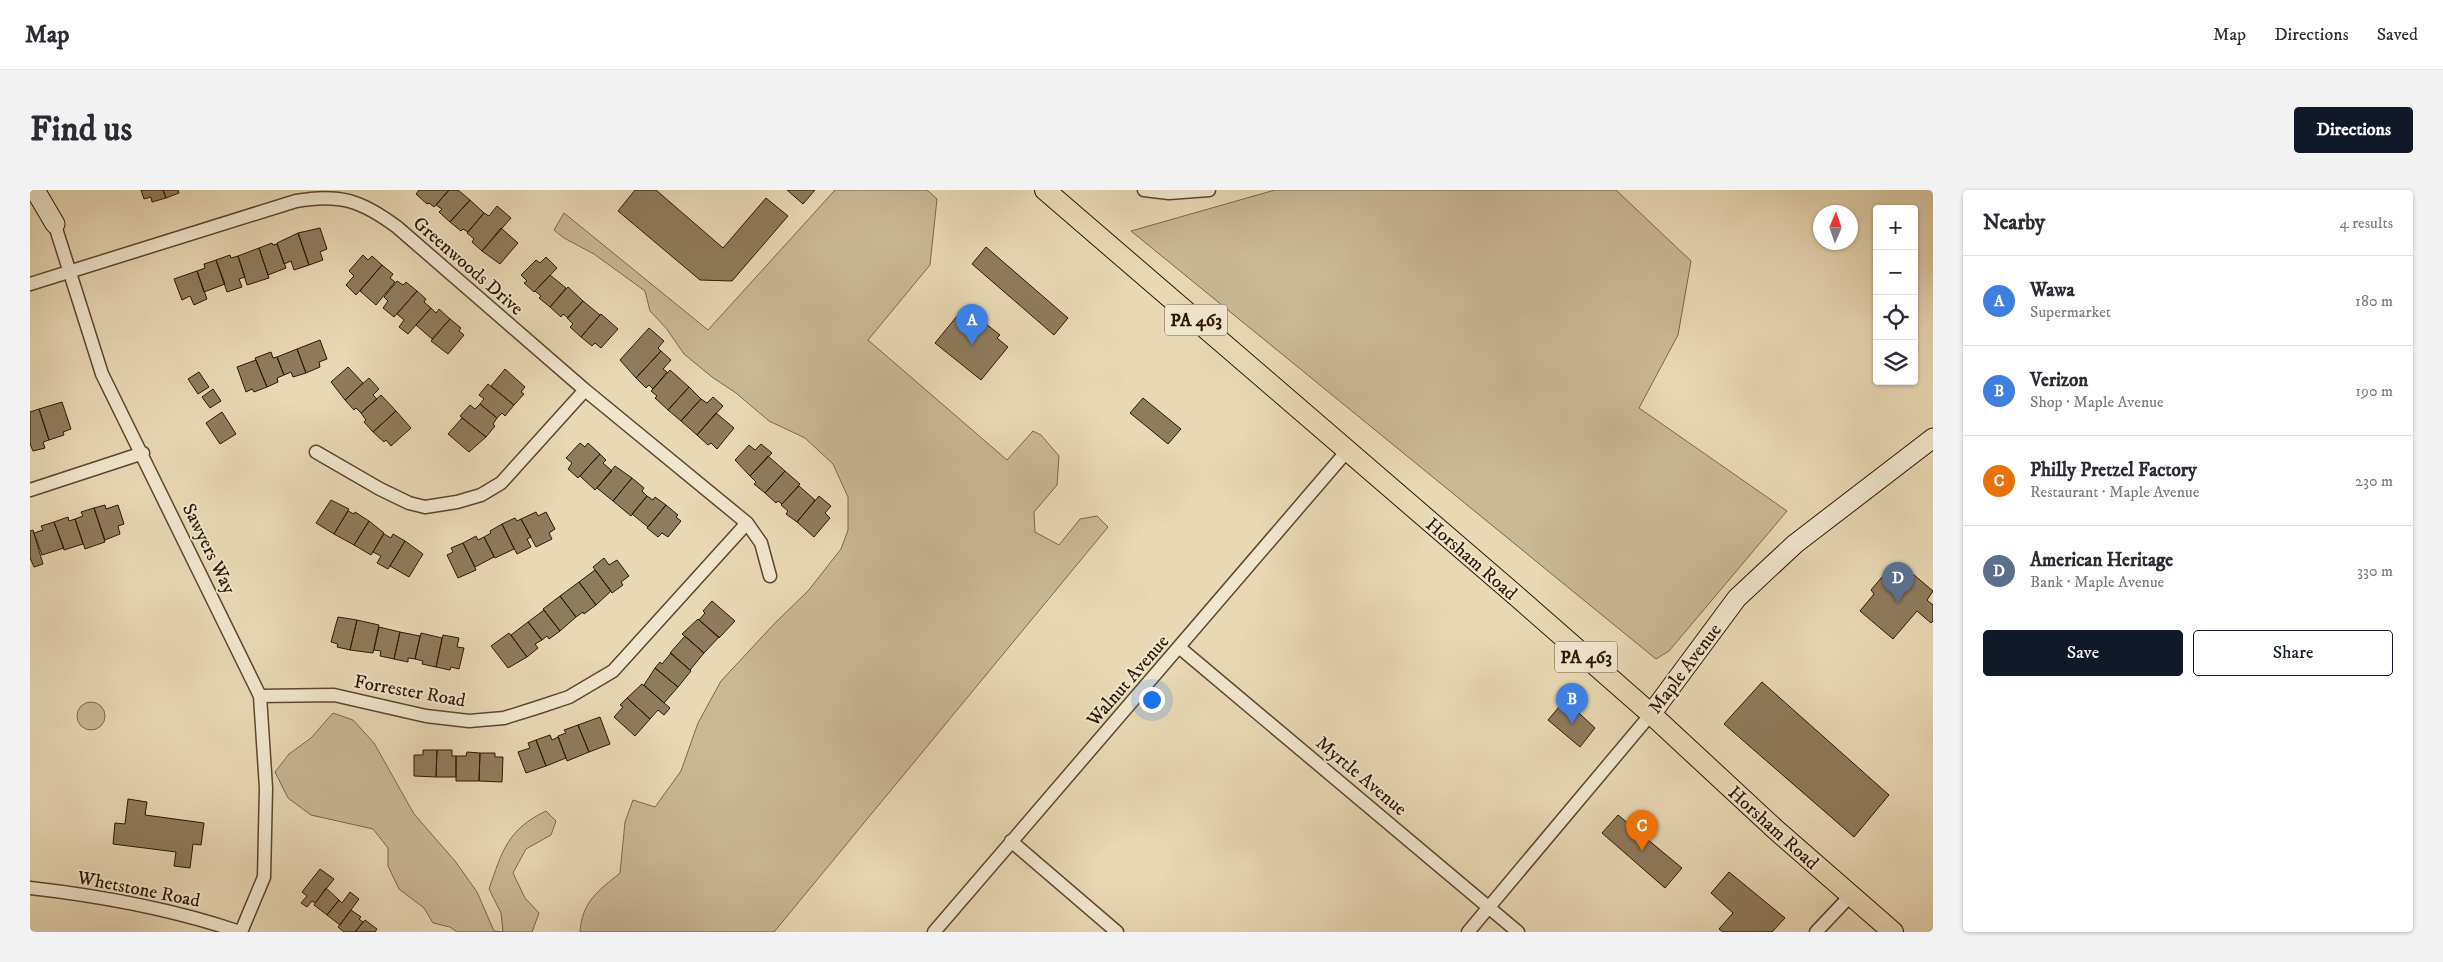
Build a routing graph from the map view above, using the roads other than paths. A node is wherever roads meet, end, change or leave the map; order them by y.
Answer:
1 (35, 190) edge
2 (44, 190) edge
3 (51, 190) edge
4 (1045, 190) edge
5 (1144, 190) edge
6 (1209, 190) edge
7 (55, 224) junction
8 (70, 271) junction
9 (30, 284) edge
10 (585, 390) junction
11 (1933, 438) edge
12 (1347, 451) junction
13 (316, 452) dead end
14 (143, 453) junction
15 (30, 490) edge
16 (747, 523) junction
17 (770, 576) dead end
18 (1180, 648) junction
19 (260, 696) junction
20 (1651, 714) junction
21 (1011, 841) junction
22 (30, 888) edge
23 (1851, 895) junction
24 (1490, 907) junction
25 (240, 932) edge
26 (934, 932) edge
27 (1117, 932) edge
28 (1468, 932) edge
29 (1518, 932) edge
30 (1816, 932) edge
31 (1893, 932) edge

1 - 7 street
2 - 7 street, Sawyers Way
3 - 7 street
4 - 12 main road, Horsham Road / PA 463
5 - 6 street
7 - 8 street, Sawyers Way
8 - 9 street, Greenwoods Drive
8 - 10 street, Greenwoods Drive
8 - 14 street, Sawyers Way
10 - 13 street
10 - 16 street, Greenwoods Drive
11 - 20 street, Maple Avenue
12 - 18 street, Walnut Avenue
12 - 20 main road, Horsham Road / PA 463
14 - 15 street
14 - 19 street, Sawyers Way
16 - 17 street, Greenwoods Drive
16 - 19 street, Forrester Road
18 - 21 street, Walnut Avenue
18 - 24 street, Myrtle Avenue
19 - 25 street, Sawyers Way
20 - 23 main road, Horsham Road / PA 463
20 - 24 street, Maple Avenue
21 - 26 street, Walnut Avenue
21 - 27 street
22 - 25 street, Whetstone Road
23 - 30 street
23 - 31 main road, Horsham Road / PA 463
24 - 28 street, Maple Avenue
24 - 29 street, Myrtle Avenue

